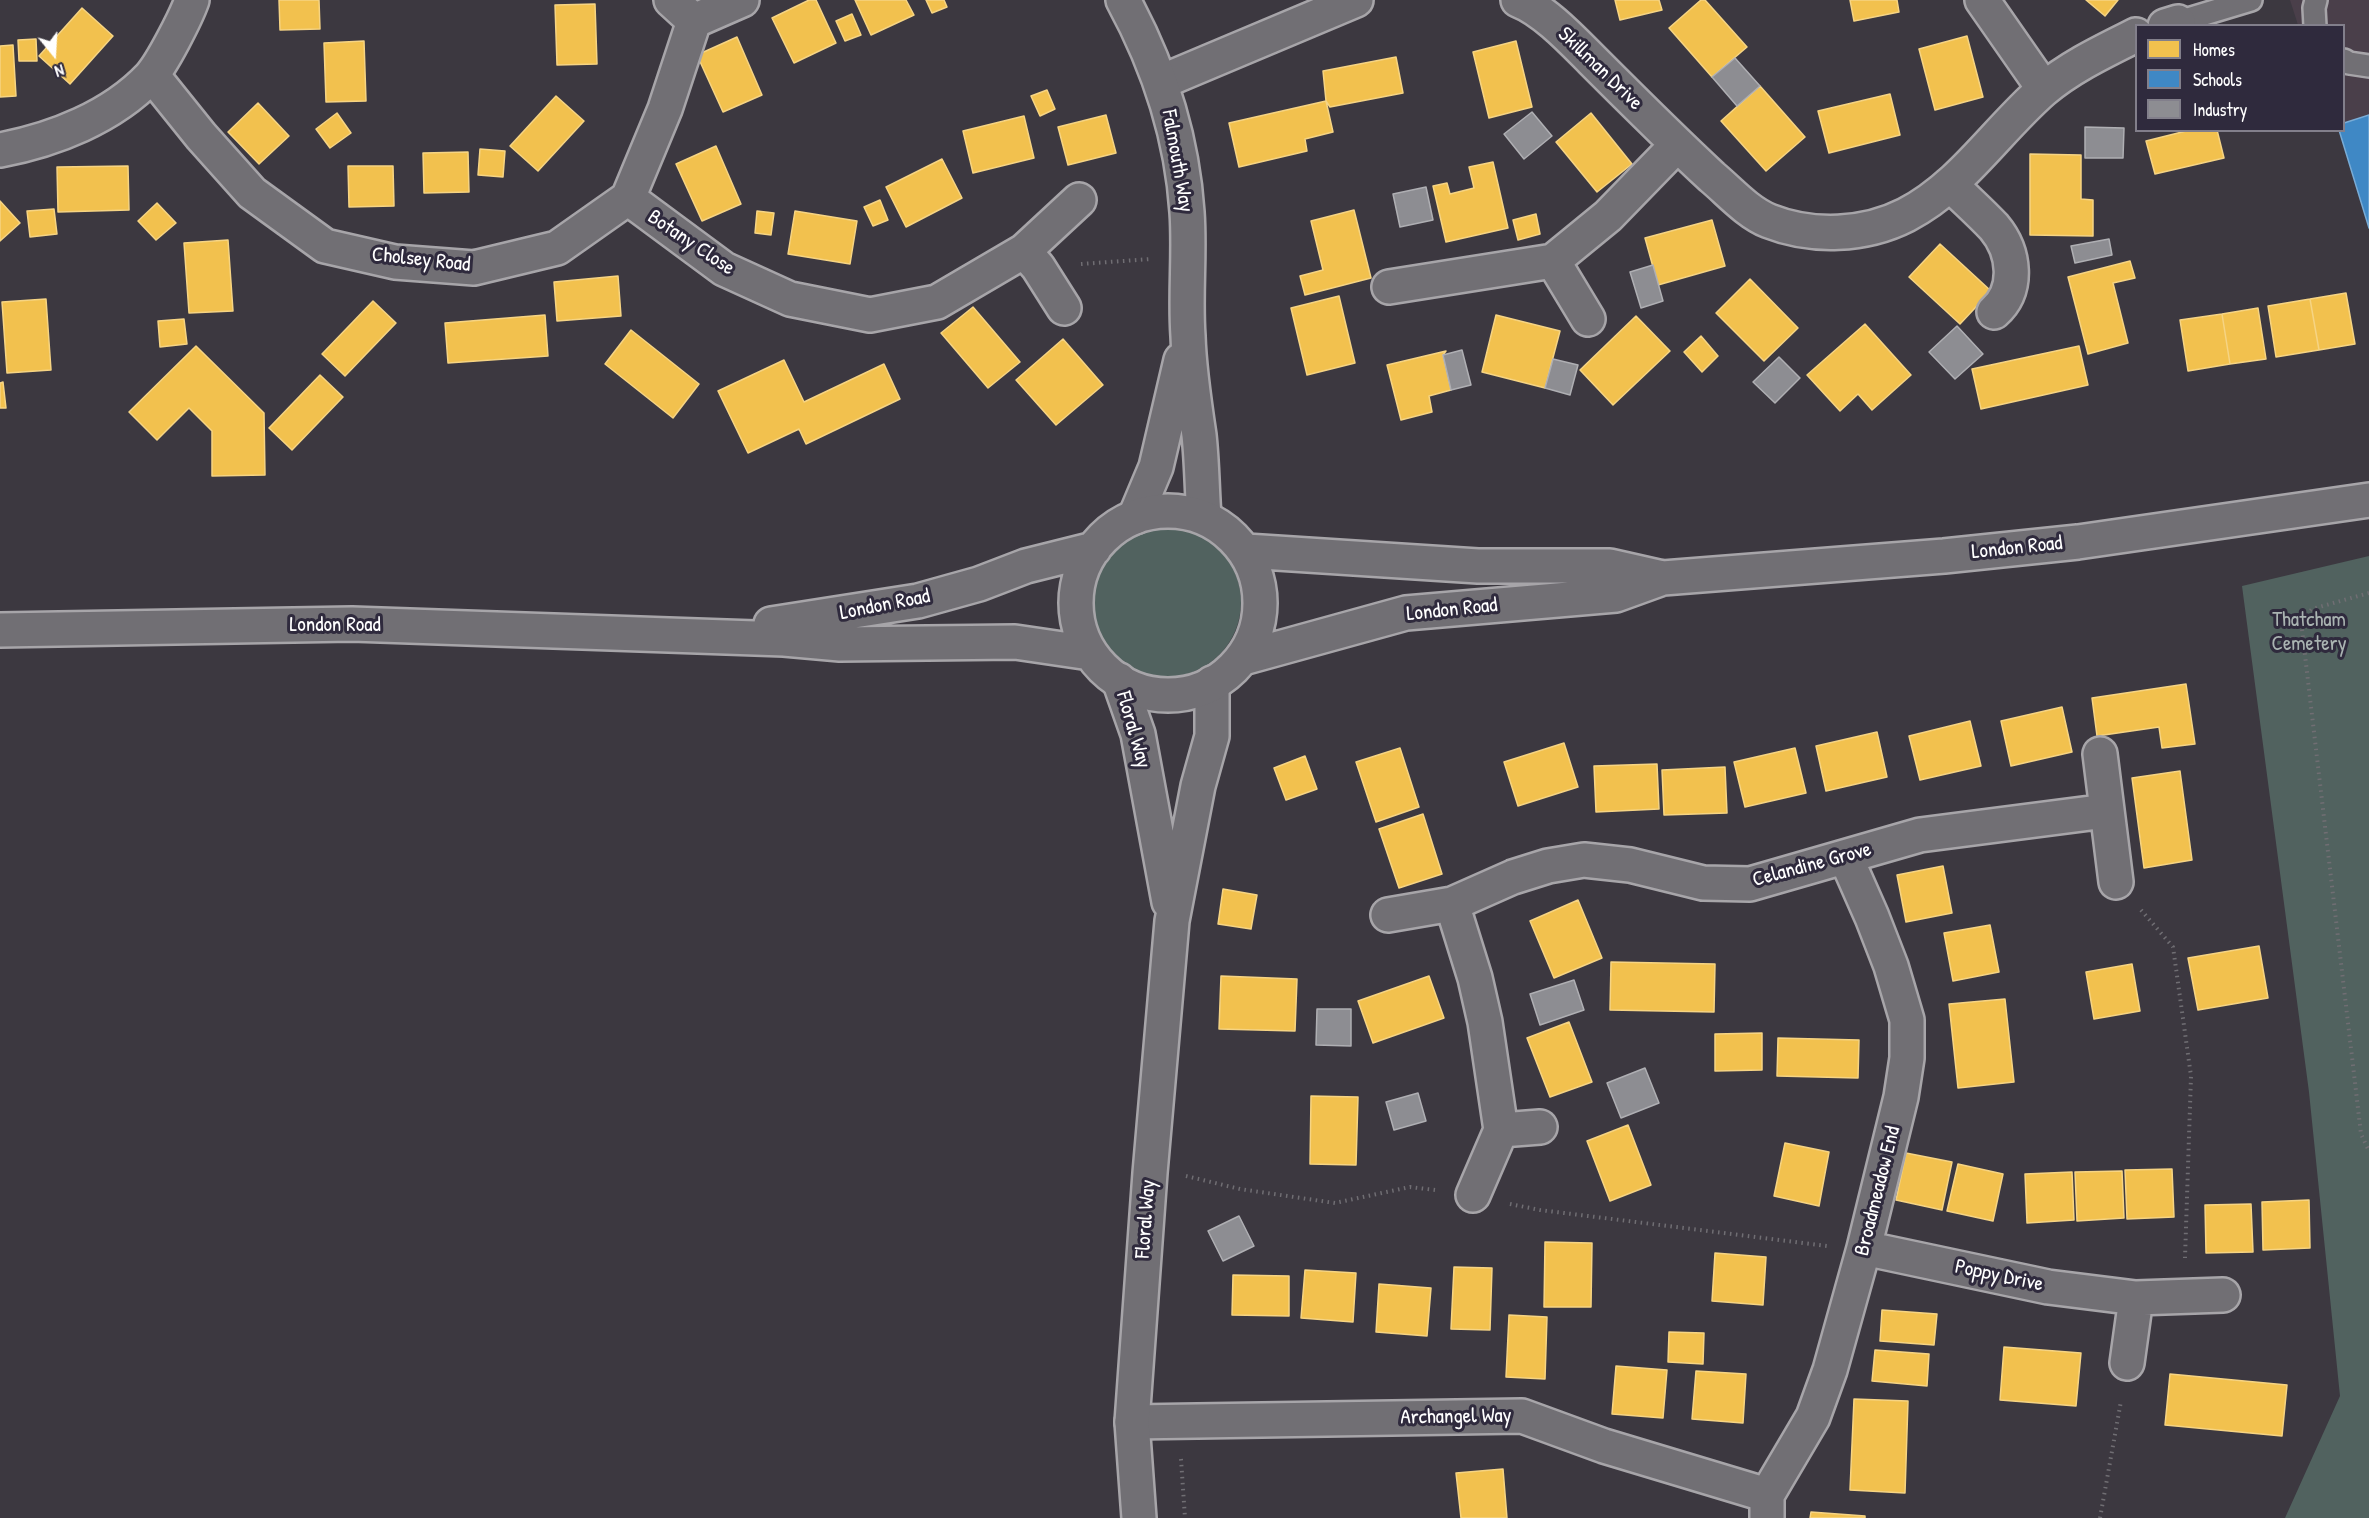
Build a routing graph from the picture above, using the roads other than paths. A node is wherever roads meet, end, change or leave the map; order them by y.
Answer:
1 (192, 0) edge
2 (742, 0) edge
3 (1123, 0) edge
4 (1356, 0) edge
5 (1982, 0) edge
6 (2251, 0) edge
7 (2316, 0) edge
8 (1531, 3) edge
9 (683, 10) edge
10 (2171, 24) edge
11 (2315, 24) edge
12 (2135, 36) edge
13 (2345, 61) edge
14 (2369, 66) edge
15 (152, 75) junction
16 (1161, 82) junction
17 (2044, 89) junction
18 (1677, 145) junction
19 (0, 150) edge
20 (1950, 184) junction
21 (628, 198) junction
22 (1079, 200) dead end
23 (1031, 259) junction
24 (1553, 261) junction
25 (1389, 287) dead end
26 (1064, 308) dead end
27 (1994, 312) dead end
28 (1588, 320) dead end
29 (1187, 332) junction
30 (2369, 500) edge
31 (1135, 517) junction
32 (1204, 517) junction
33 (1094, 549) junction
34 (1246, 551) junction
35 (1663, 578) junction
36 (0, 630) edge
37 (670, 636) junction
38 (1090, 652) junction
39 (1243, 658) junction
40 (1119, 680) junction
41 (1212, 683) junction
42 (2100, 754) dead end
43 (2106, 810) junction
44 (1846, 858) junction
45 (2116, 882) road end
46 (1452, 904) junction
47 (1388, 915) dead end
48 (1172, 921) junction
49 (1540, 1127) dead end
50 (1502, 1130) junction
51 (1473, 1195) dead end
52 (1863, 1248) junction
53 (2223, 1295) dead end
54 (2136, 1298) junction
55 (2127, 1363) road end
56 (1132, 1422) junction
57 (1767, 1507) edge
58 (1139, 1518) edge

1 - 15 street
2 - 9 street
3 - 16 street, Falmouth Way
4 - 16 street
5 - 17 street
6 - 10 lane
7 - 11 lane
8 - 18 street, Skillman Drive
9 - 21 street
12 - 17 street, Skillman Drive
13 - 14 lane
15 - 19 street
15 - 21 street, Cholsey Road
16 - 29 street, Falmouth Way
17 - 20 street, Skillman Drive
18 - 20 street, Skillman Drive
18 - 24 street
20 - 27 street
21 - 23 street, Botany Close
22 - 23 street, Botany Close
23 - 26 street
24 - 25 street
24 - 28 street
29 - 31 street, Falmouth Way
29 - 32 street, Falmouth Way
30 - 35 street, London Road
31 - 32 street
31 - 33 street
32 - 34 street
33 - 37 street, London Road
33 - 38 street
34 - 35 street, London Road
34 - 39 street
35 - 39 street, London Road
36 - 37 street, London Road
37 - 38 street, London Road
38 - 40 street
39 - 41 street
40 - 41 street
40 - 48 street, Floral Way
41 - 48 street, Floral Way
42 - 43 street
43 - 44 street, Celandine Grove
43 - 45 street
44 - 46 street, Celandine Grove
44 - 52 street, Broadmeadow End
46 - 47 street, Celandine Grove
46 - 50 street
48 - 56 street, Floral Way
49 - 50 street
50 - 51 street
52 - 54 street, Poppy Drive
52 - 57 street, Broadmeadow End
53 - 54 street, Poppy Drive
54 - 55 street
56 - 57 street, Archangel Way
56 - 58 street, Floral Way

